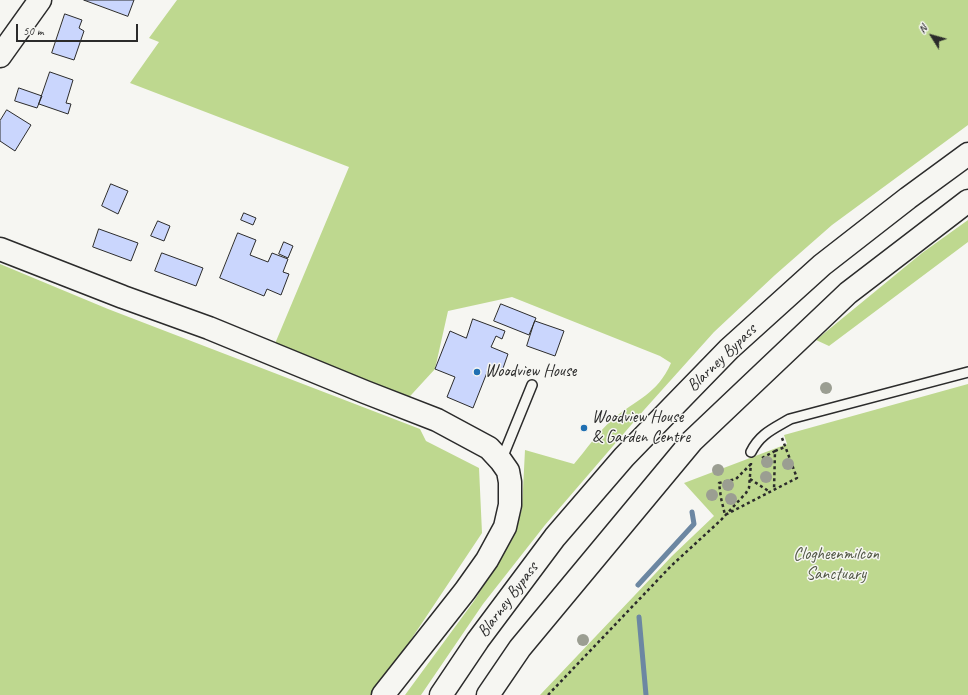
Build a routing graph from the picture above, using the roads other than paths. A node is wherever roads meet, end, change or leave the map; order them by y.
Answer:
1 (40, 0) edge
2 (0, 56) edge
3 (968, 154) edge
4 (968, 201) edge
5 (0, 249) edge
6 (968, 372) edge
7 (532, 385) dead end
8 (751, 452) road end
9 (501, 461) junction
10 (383, 695) edge
11 (441, 695) edge
12 (488, 695) edge

1 - 2 main road
3 - 11 main road, Blarney Bypass
4 - 12 main road
5 - 9 main road
6 - 8 lane
7 - 9 lane
9 - 10 main road

